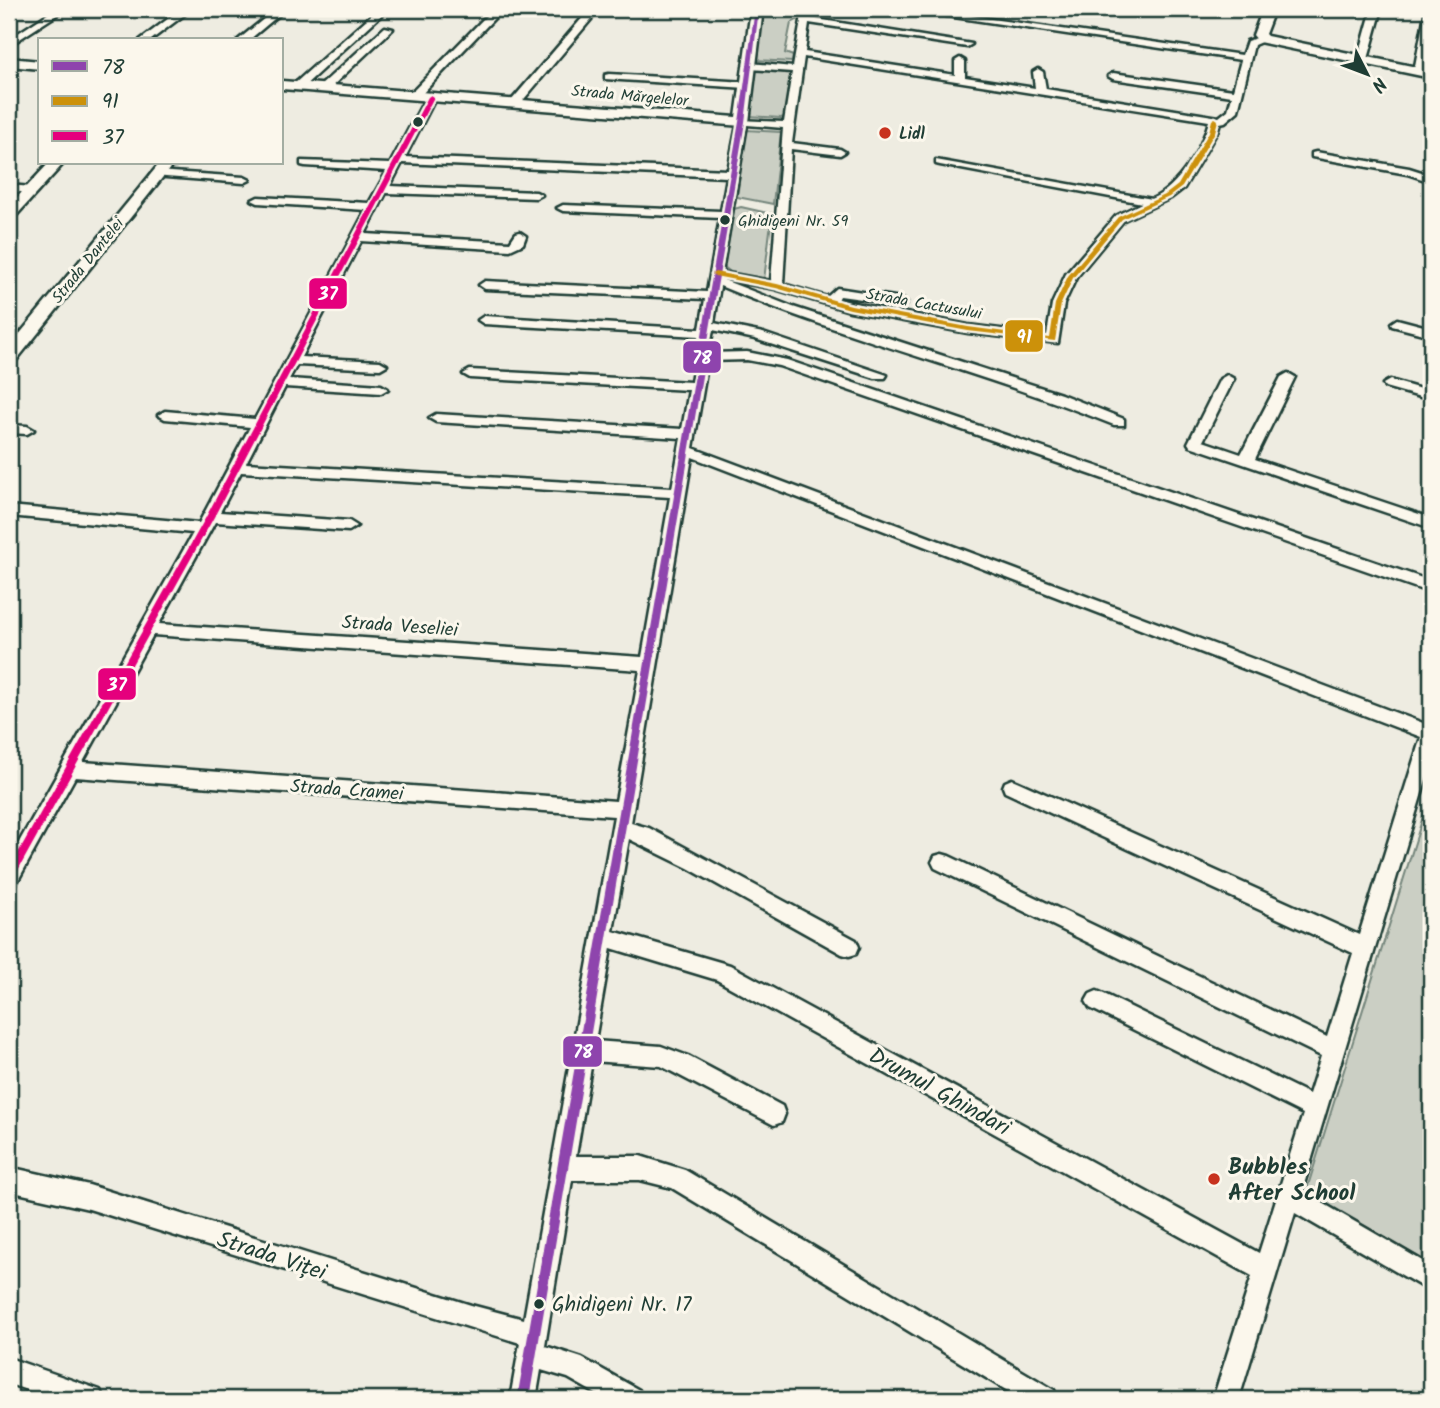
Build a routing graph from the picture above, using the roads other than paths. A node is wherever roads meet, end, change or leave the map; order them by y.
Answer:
1 (61, 9) edge
2 (187, 9) edge
3 (281, 9) edge
4 (383, 9) edge
5 (498, 9) edge
6 (595, 9) edge
7 (757, 9) edge
8 (807, 9) edge
9 (905, 9) edge
10 (1265, 9) edge
11 (1377, 9) edge
12 (1431, 9) edge
13 (806, 20) junction
14 (388, 29) dead end
15 (148, 38) edge
16 (245, 38) edge
17 (1263, 39) junction
18 (31, 40) dead end
19 (12, 41) edge
20 (967, 44) dead end
21 (801, 54) junction
22 (1246, 58) junction
23 (1363, 60) junction
24 (960, 61) dead end
25 (9, 62) edge
26 (38, 65) edge
27 (750, 66) junction
28 (798, 70) junction
29 (1038, 72) dead end
30 (1425, 72) edge
31 (1113, 76) dead end
32 (609, 77) dead end
33 (960, 79) junction
34 (284, 85) edge
35 (747, 85) junction
36 (298, 86) junction
37 (324, 88) junction
38 (1041, 92) junction
39 (1238, 94) junction
40 (415, 95) junction
41 (431, 97) junction
42 (514, 103) junction
43 (1221, 119) junction
44 (742, 122) junction
45 (789, 125) junction
46 (786, 145) junction
47 (840, 152) dead end
48 (1316, 155) dead end
49 (940, 162) dead end
50 (305, 163) dead end
51 (56, 164) edge
52 (396, 164) junction
53 (162, 169) edge
54 (733, 174) junction
55 (1431, 179) edge
56 (244, 180) dead end
57 (9, 188) edge
58 (383, 189) junction
59 (32, 190) junction
60 (536, 195) dead end
61 (258, 200) dead end
62 (1152, 201) junction
63 (374, 206) junction
64 (563, 208) dead end
65 (9, 215) edge
66 (726, 215) junction
67 (520, 236) dead end
68 (358, 237) junction
69 (714, 283) junction
70 (485, 285) dead end
71 (777, 286) junction
72 (830, 301) junction
73 (901, 302) dead end
74 (485, 320) dead end
75 (1397, 323) dead end
76 (707, 329) junction
77 (1431, 332) edge
78 (702, 357) junction
79 (9, 358) edge
80 (293, 360) junction
81 (380, 365) dead end
82 (470, 374) dead end
83 (880, 375) dead end
84 (1287, 377) dead end
85 (1227, 379) dead end
86 (281, 383) junction
87 (1390, 384) dead end
88 (697, 386) junction
89 (381, 389) dead end
90 (1431, 396) edge
91 (165, 415) dead end
92 (436, 418) dead end
93 (1119, 422) dead end
94 (260, 424) junction
95 (9, 429) edge
96 (27, 430) dead end
97 (687, 442) junction
98 (1249, 462) junction
99 (236, 467) junction
100 (441, 468) dead end
101 (679, 490) junction
102 (9, 511) edge
103 (206, 523) junction
104 (1431, 523) edge
105 (349, 526) dead end
106 (1431, 587) edge
107 (148, 629) junction
108 (649, 664) junction
109 (1431, 733) edge
110 (71, 769) junction
111 (1425, 782) edge
112 (1012, 788) dead end
113 (624, 809) junction
114 (621, 829) junction
115 (942, 862) dead end
116 (9, 878) edge
117 (603, 937) junction
118 (849, 947) dead end
119 (1365, 948) junction
120 (1097, 1001) dead end
121 (583, 1051) junction
122 (1334, 1051) junction
123 (1316, 1109) junction
124 (774, 1114) dead end
125 (563, 1168) junction
126 (9, 1179) edge
127 (1290, 1197) junction
128 (1267, 1271) junction
129 (1431, 1280) edge
130 (533, 1345) junction
131 (9, 1371) edge
132 (91, 1399) edge
133 (523, 1399) edge
134 (630, 1399) edge
135 (1045, 1399) edge
136 (1226, 1399) edge

1 - 19 street
2 - 15 street
3 - 16 street
4 - 36 street
5 - 40 street
6 - 42 street
7 - 27 street
8 - 13 street
9 - 22 street
10 - 17 street
11 - 23 street
12 - 30 street
13 - 20 street
13 - 21 street
14 - 37 street
17 - 22 street
17 - 23 street
18 - 19 street
21 - 28 street
21 - 33 street
22 - 39 street
23 - 30 street
24 - 33 street
25 - 26 street
27 - 28 street
27 - 35 street
28 - 45 street
29 - 38 street
31 - 39 street
32 - 35 street, Strada Mărgelelor
33 - 38 street
34 - 36 street, Strada Mărgelelor
35 - 44 street
36 - 37 street, Strada Mărgelelor
37 - 40 street, Strada Mărgelelor
38 - 43 street
39 - 43 street
40 - 41 street, Strada Mărgelelor
41 - 42 street, Strada Mărgelelor
41 - 52 street
42 - 44 street, Strada Mărgelelor
43 - 62 street
44 - 45 street
44 - 54 street
45 - 46 street
46 - 47 street
46 - 71 street
48 - 55 street
49 - 62 street
50 - 52 street
51 - 59 street
52 - 54 street
52 - 58 street
53 - 56 street
53 - 79 street, Strada Dantelei
54 - 66 street
57 - 59 street
58 - 60 street
58 - 63 street
59 - 65 street
61 - 63 street
62 - 72 street, Strada Cactusului
63 - 68 street
64 - 66 street
66 - 69 street
67 - 68 street
68 - 80 street
69 - 70 street
69 - 71 street, Strada Cactusului
69 - 76 street
69 - 93 street
71 - 72 street, Strada Cactusului
72 - 73 street, Strada Cactusului
74 - 76 street
75 - 77 street
76 - 78 street
76 - 83 street
78 - 88 street
78 - 106 street
80 - 81 street
80 - 86 street
82 - 88 street
84 - 98 street
85 - 98 street
86 - 89 street
86 - 94 street
87 - 90 street
88 - 97 street
91 - 94 street
92 - 97 street
94 - 99 street
95 - 96 street
97 - 101 street
97 - 109 street
98 - 104 street
99 - 101 street
99 - 103 street
100 - 101 street
101 - 108 street
102 - 103 street
103 - 105 street
103 - 107 street
107 - 108 street, Strada Veseliei
107 - 110 street
108 - 113 street
109 - 111 street
110 - 113 street, Strada Cramei
110 - 116 street
111 - 119 street
112 - 119 street
113 - 114 street
114 - 117 street
114 - 118 street
115 - 122 street
117 - 121 street
117 - 128 street, Drumul Ghindari
119 - 122 street
120 - 123 street
121 - 124 street
121 - 125 street
122 - 123 street
123 - 127 street
125 - 130 street
125 - 135 street
126 - 130 street, Strada Viței
127 - 128 street
127 - 129 street
128 - 136 street
130 - 133 street
130 - 134 street
131 - 132 street

